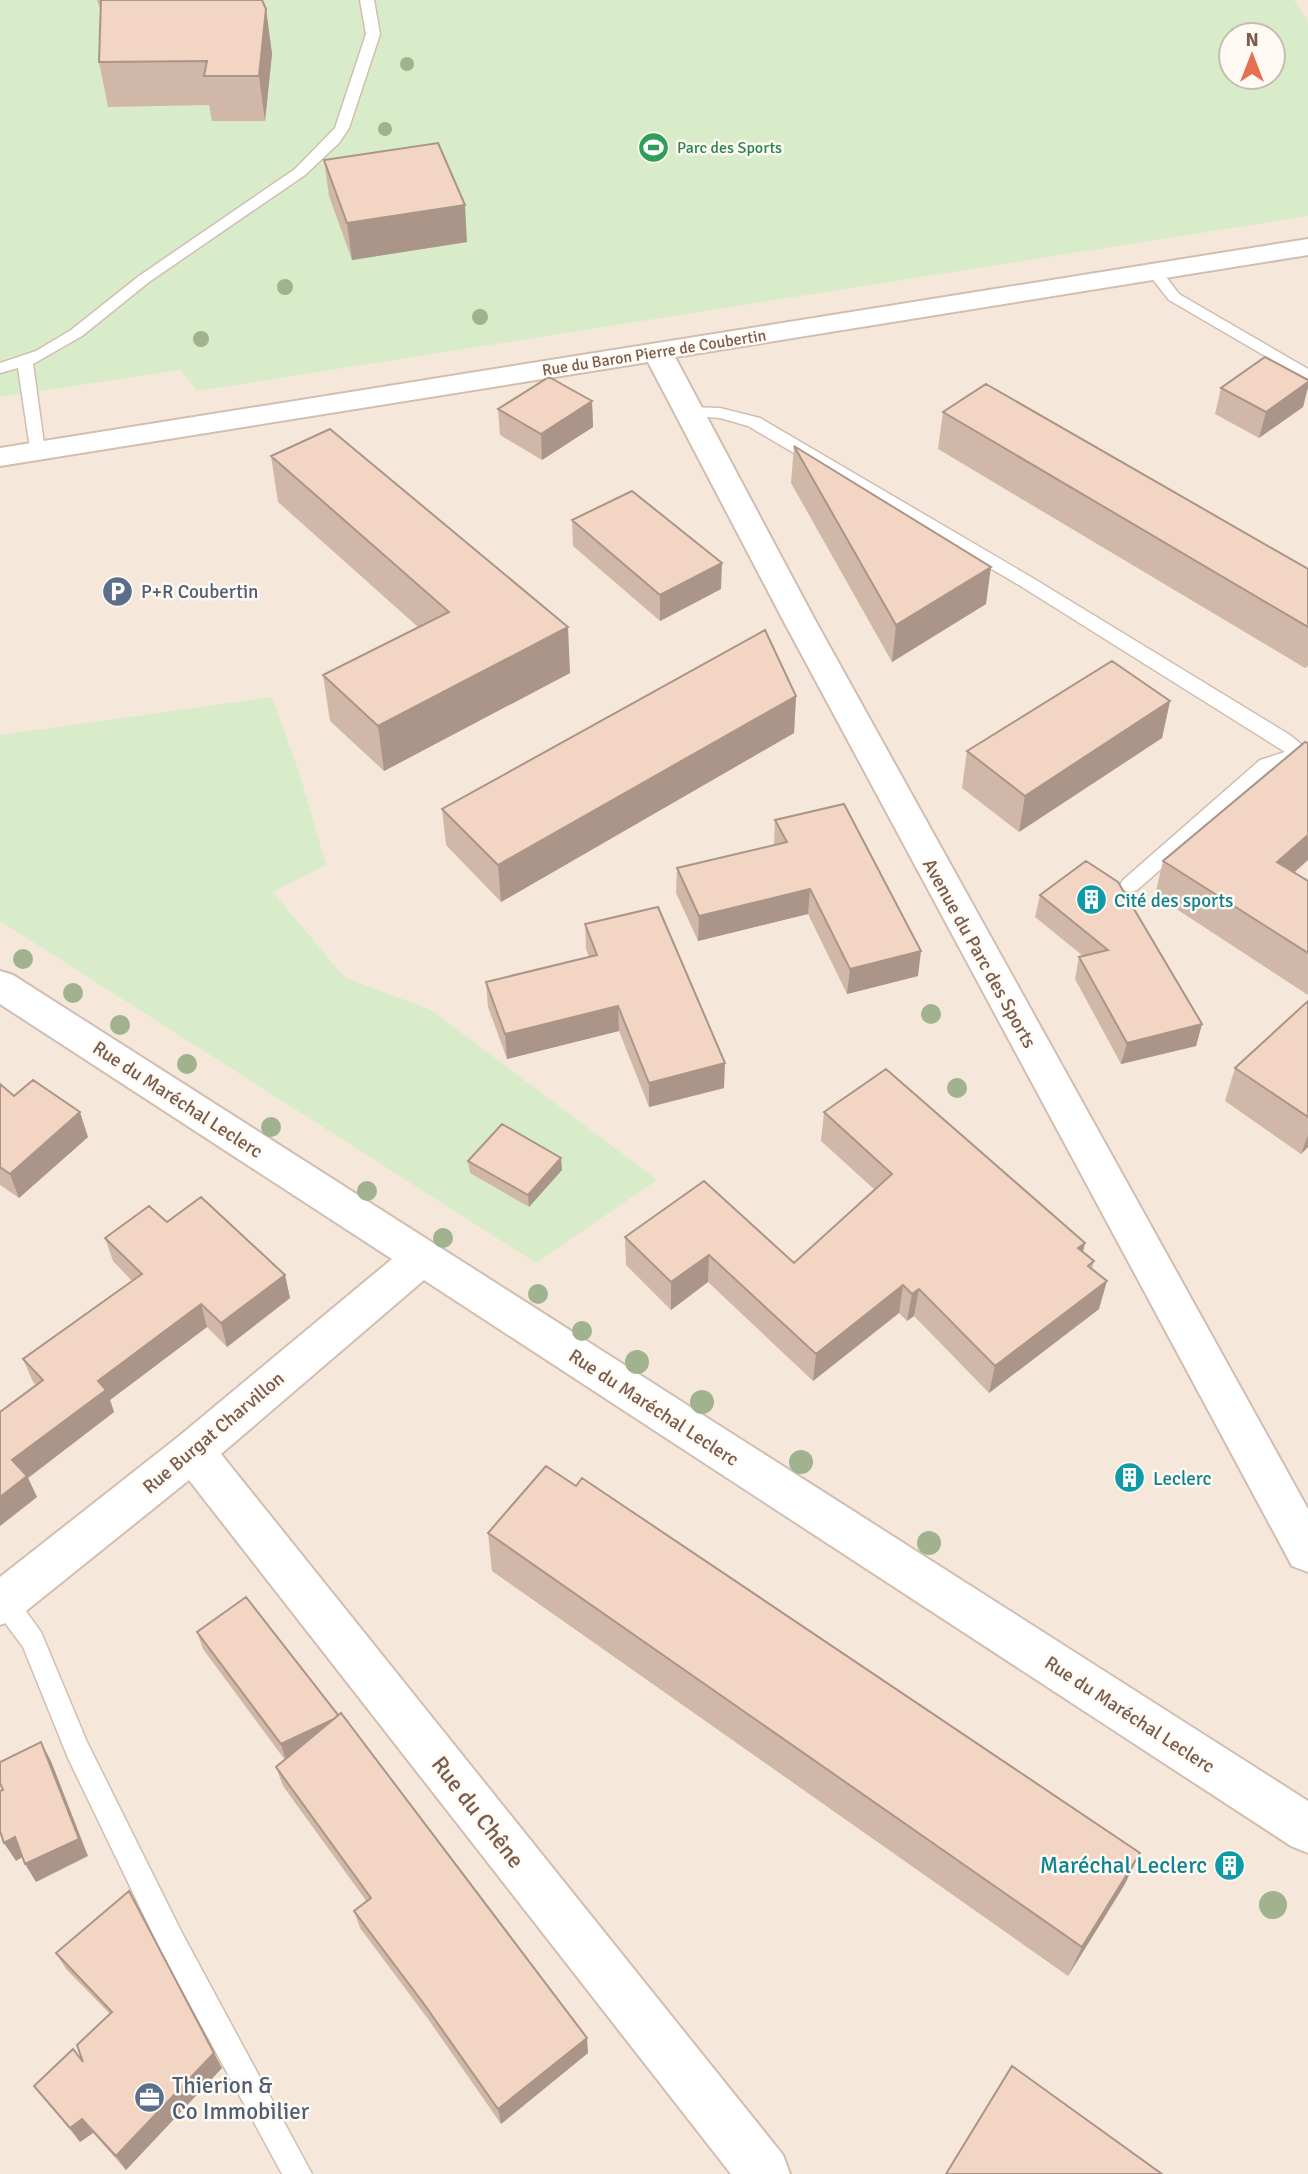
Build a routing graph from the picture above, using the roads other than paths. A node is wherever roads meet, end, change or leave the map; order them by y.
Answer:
1 (368, 0) edge
2 (1308, 247) edge
3 (1155, 272) junction
4 (657, 351) junction
5 (25, 364) junction
6 (0, 368) edge
7 (1308, 376) edge
8 (688, 412) junction
9 (37, 451) junction
10 (0, 457) edge
11 (1308, 760) edge
12 (1130, 885) dead end
13 (0, 985) edge
14 (423, 1258) junction
15 (193, 1451) junction
16 (1308, 1552) edge
17 (2, 1603) edge
18 (1308, 1829) edge
19 (298, 2174) edge
20 (764, 2174) edge

1 - 5 lane
2 - 3 street, Rue du Baron Pierre de Coubertin
3 - 4 street, Rue du Baron Pierre de Coubertin
3 - 7 lane
4 - 8 street, Avenue du Parc des Sports
4 - 9 street, Rue du Baron Pierre de Coubertin
5 - 6 lane
5 - 9 lane
8 - 11 lane
8 - 16 street, Avenue du Parc des Sports
9 - 10 street, Rue du Baron Pierre de Coubertin
11 - 12 lane
13 - 14 street, Rue du Maréchal Leclerc
14 - 15 street, Rue Burgat Charvillon
14 - 18 street, Rue du Maréchal Leclerc
15 - 17 street, Rue Burgat Charvillon
15 - 20 street, Rue du Chêne
17 - 19 lane

